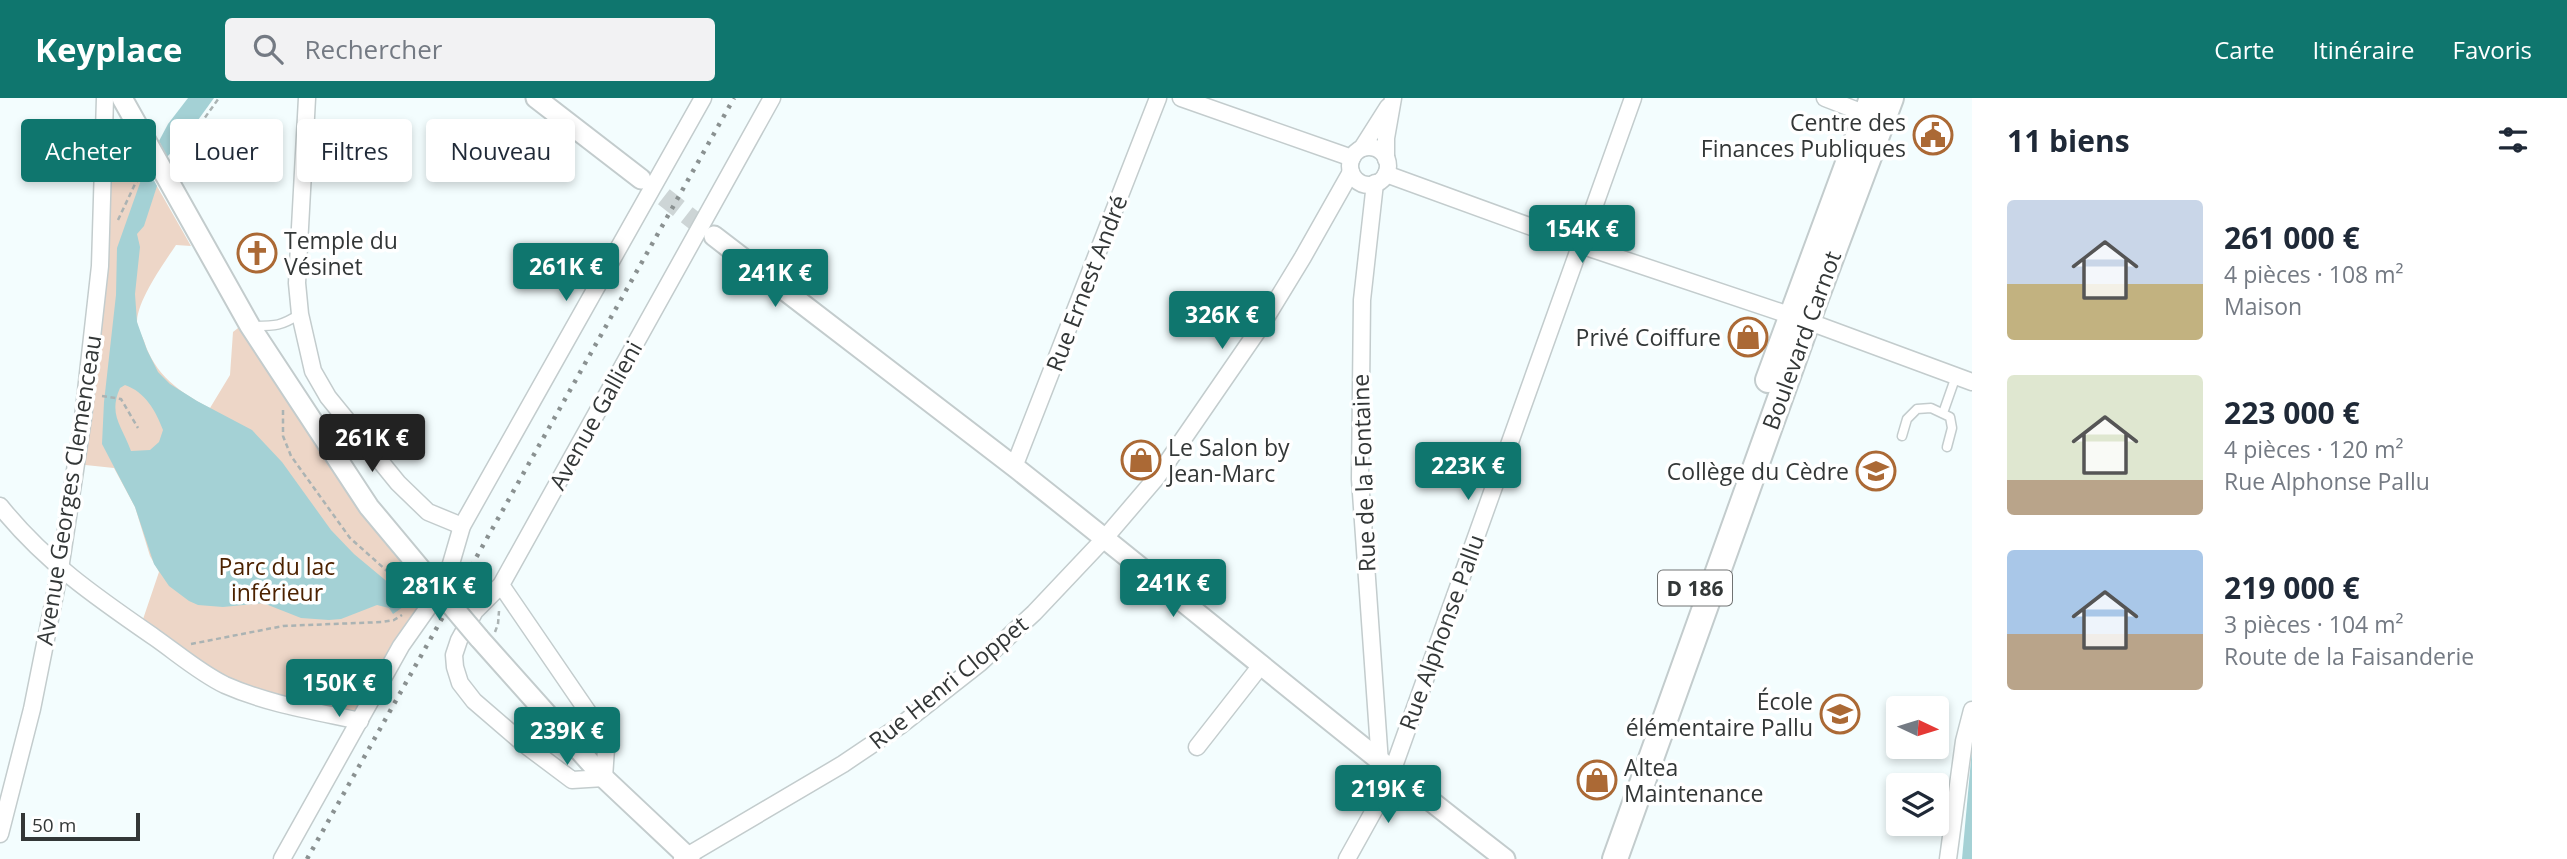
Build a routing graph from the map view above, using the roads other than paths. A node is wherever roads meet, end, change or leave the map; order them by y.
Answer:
1 (105, 98) edge
2 (122, 98) edge
3 (307, 98) edge
4 (536, 98) edge
5 (704, 98) edge
6 (772, 98) edge
7 (1158, 98) edge
8 (1181, 98) edge
9 (1633, 98) edge
10 (1825, 98) edge
11 (1891, 98) edge
12 (1393, 99) edge
13 (1869, 106) edge
14 (105, 119) edge
15 (133, 119) edge
16 (156, 160) edge
17 (1355, 160) junction
18 (1382, 172) junction
19 (641, 179) tunnel mouth
20 (103, 182) edge
21 (713, 236) tunnel mouth
22 (1581, 245) junction
23 (300, 314) junction
24 (1799, 318) junction
25 (250, 326) junction
26 (313, 371) junction
27 (1956, 376) junction
28 (286, 382) junction
29 (1972, 382) edge
30 (328, 397) junction
31 (305, 412) junction
32 (1943, 412) junction
33 (1902, 436) dead end
34 (1947, 447) dead end
35 (1014, 467) junction
36 (0, 506) edge
37 (462, 526) junction
38 (1104, 539) junction
39 (60, 569) junction
40 (500, 585) junction
41 (1262, 664) junction
42 (1972, 710) edge
43 (359, 721) junction
44 (1197, 747) dead end
45 (1386, 768) junction
46 (604, 778) junction
47 (0, 834) edge
48 (686, 858) edge
49 (282, 859) edge
50 (1347, 859) edge
51 (1505, 859) edge
52 (1598, 859) edge
53 (1615, 859) edge
54 (1948, 859) edge

1 - 14 street, Avenue Georges Clemenceau
2 - 15 street
3 - 23 street
4 - 19 street
5 - 37 street
6 - 40 street, Avenue Gallieni
7 - 35 street, Rue Ernest André
8 - 17 street
9 - 22 street, Rue Alphonse Pallu
10 - 13 street
11 - 24 main road, Boulevard Carnot / D 186
12 - 17 street, Rue Henri Cloppet
12 - 18 street, Rue Henri Cloppet
13 - 24 main road, Boulevard Carnot / D 186
16 - 25 street
17 - 18 street
17 - 18 street
17 - 38 street, Rue Henri Cloppet
18 - 22 street
18 - 45 street, Rue de la Fontaine
20 - 39 street, Avenue Georges Clemenceau
21 - 35 street
22 - 24 street
22 - 45 street, Rue Alphonse Pallu
23 - 25 lane
23 - 26 street
24 - 27 street
24 - 52 main road, Boulevard Carnot / D 186
24 - 53 main road, Boulevard Carnot / D 186
25 - 28 street
26 - 28 street
26 - 30 street
27 - 29 street
27 - 32 lane
28 - 31 street
30 - 31 street
30 - 37 street
31 - 46 street, bridge
32 - 33 lane
32 - 34 lane
35 - 38 street
36 - 39 street
37 - 43 street
38 - 41 street
38 - 48 street, Rue Henri Cloppet
39 - 43 street
39 - 47 street, Avenue Georges Clemenceau
40 - 46 street
40 - 46 street, Avenue Gallieni
41 - 44 street
41 - 45 street
42 - 54 street
43 - 49 street
45 - 50 street, Rue Alphonse Pallu
45 - 51 street
46 - 48 street

